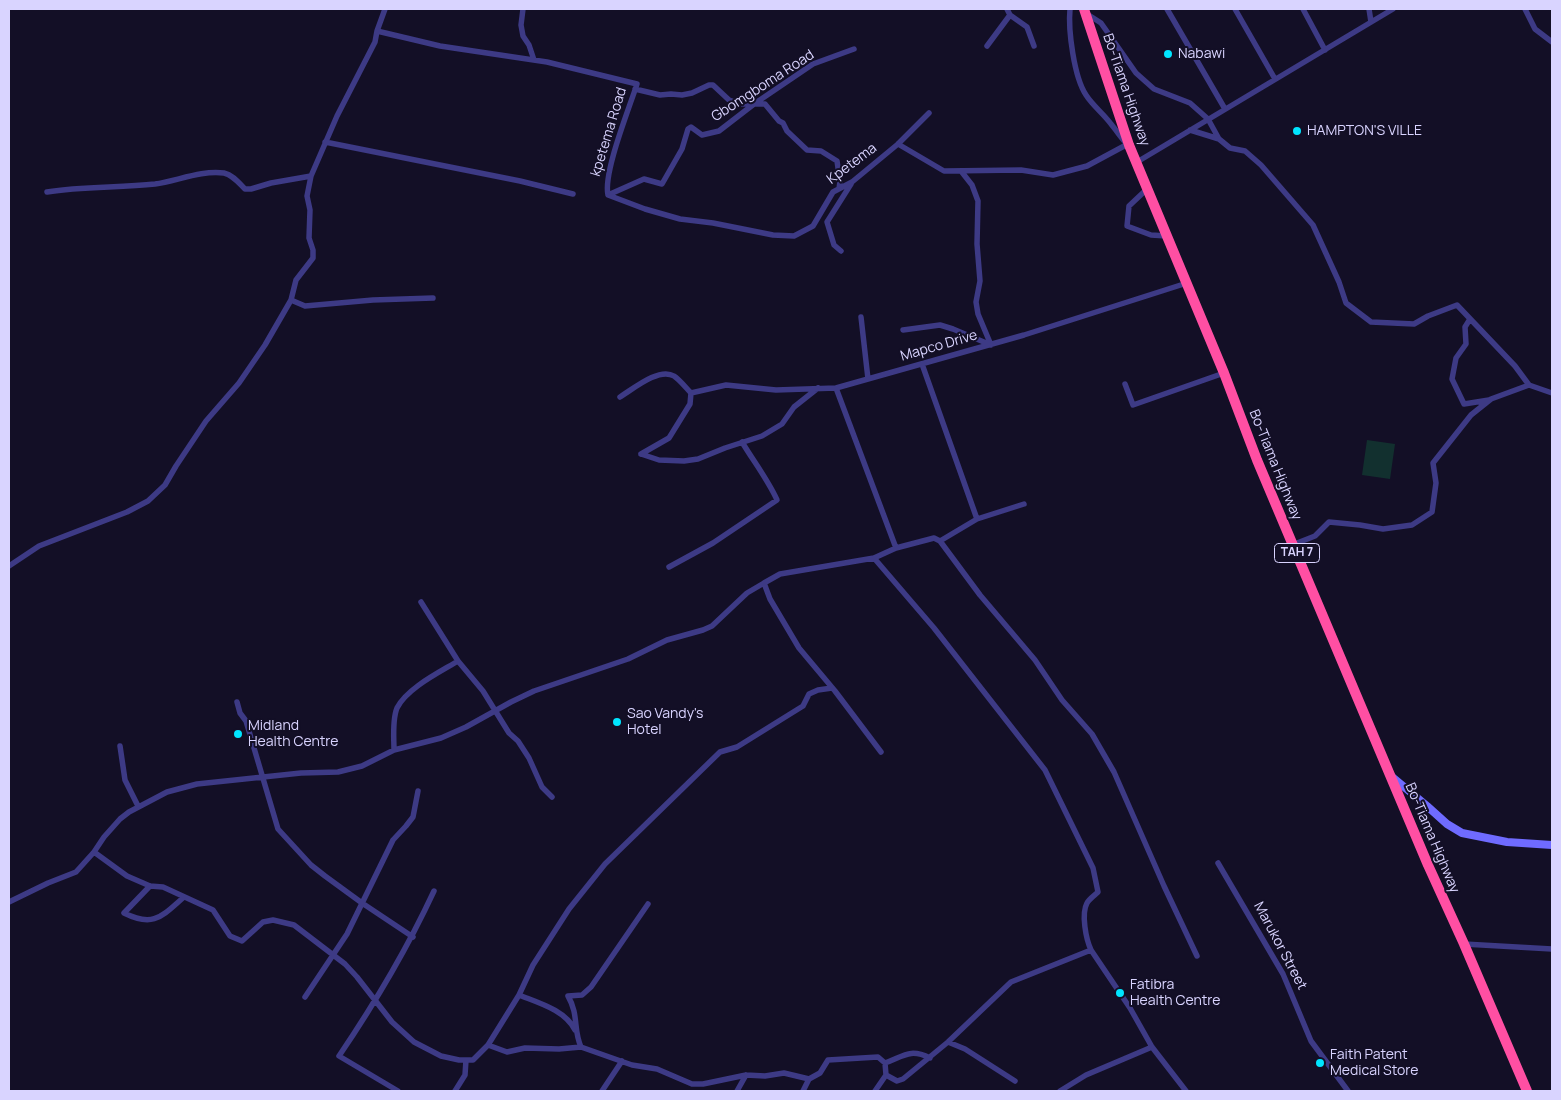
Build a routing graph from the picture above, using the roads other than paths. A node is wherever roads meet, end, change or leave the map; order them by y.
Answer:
1 (385, 9) edge
2 (523, 9) edge
3 (1070, 9) edge
4 (1167, 9) edge
5 (1235, 9) edge
6 (1303, 9) edge
7 (1369, 9) edge
8 (1393, 9) edge
9 (1524, 9) edge
10 (1084, 11) edge
11 (1008, 12) edge
12 (1371, 22) junction
13 (377, 31) junction
14 (1552, 42) edge
15 (987, 46) dead end
16 (1034, 46) dead end
17 (854, 49) dead end
18 (1325, 50) junction
19 (534, 60) junction
20 (1275, 79) junction
21 (635, 89) junction
22 (754, 104) junction
23 (1225, 109) junction
24 (929, 113) dead end
25 (1208, 119) junction
26 (1190, 130) junction
27 (1219, 139) junction
28 (325, 142) junction
29 (898, 144) junction
30 (1128, 145) junction
31 (1137, 162) junction
32 (961, 171) junction
33 (311, 176) junction
34 (852, 182) junction
35 (839, 189) junction
36 (1147, 189) junction
37 (47, 192) dead end
38 (573, 194) dead end
39 (608, 195) junction
40 (794, 236) joint
41 (1167, 236) junction
42 (841, 251) dead end
43 (1187, 283) junction
44 (433, 298) dead end
45 (291, 300) junction
46 (861, 317) dead end
47 (1470, 319) junction
48 (904, 330) dead end
49 (991, 344) junction
50 (922, 364) junction
51 (1224, 373) junction
52 (868, 379) junction
53 (1125, 384) dead end
54 (1529, 386) junction
55 (818, 388) junction
56 (836, 388) junction
57 (691, 393) junction
58 (1552, 393) edge
59 (620, 397) dead end
60 (1490, 399) junction
61 (742, 442) junction
62 (1024, 504) dead end
63 (978, 519) junction
64 (940, 540) junction
65 (1292, 545) junction
66 (896, 548) junction
67 (874, 558) junction
68 (9, 566) edge
69 (669, 567) dead end
70 (764, 583) junction
71 (421, 602) dead end
72 (458, 661) junction
73 (832, 688) junction
74 (236, 702) dead end
75 (494, 712) junction
76 (120, 746) dead end
77 (394, 750) junction
78 (881, 752) dead end
79 (1390, 774) junction
80 (262, 777) junction
81 (418, 792) dead end
82 (552, 796) dead end
83 (138, 806) junction
84 (1552, 845) edge
85 (94, 852) junction
86 (1218, 864) dead end
87 (150, 886) junction
88 (434, 892) dead end
89 (184, 897) junction
90 (9, 902) edge
91 (362, 904) junction
92 (648, 904) dead end
93 (413, 937) junction
94 (1464, 944) junction
95 (1552, 949) edge
96 (1091, 950) junction
97 (334, 956) junction
98 (1197, 956) dead end
99 (519, 995) junction
100 (305, 997) dead end
101 (376, 1001) junction
102 (576, 1033) junction
103 (948, 1042) junction
104 (488, 1045) junction
105 (581, 1047) junction
106 (1152, 1047) junction
107 (930, 1058) junction
108 (466, 1060) junction
109 (622, 1061) junction
110 (885, 1063) junction
111 (746, 1075) junction
112 (886, 1075) junction
113 (809, 1079) junction
114 (1015, 1081) dead end
115 (398, 1091) edge
116 (455, 1091) edge
117 (602, 1091) edge
118 (737, 1091) edge
119 (803, 1091) edge
120 (874, 1091) edge
121 (1060, 1091) edge
122 (1186, 1091) edge
123 (1348, 1091) edge
124 (1527, 1091) edge

1 - 13 street
2 - 19 street
3 - 30 street
4 - 23 street
5 - 20 street
6 - 18 street
7 - 12 street
8 - 12 street
9 - 14 street
10 - 25 street
10 - 30 highway, Bo-Tiama Highway / TAH 7
11 - 15 street
11 - 16 street
12 - 18 street
13 - 19 street, kpetema Road
13 - 28 street
17 - 22 street, Gbomgboma Road
18 - 20 street
19 - 21 street, kpetema Road
20 - 23 street
21 - 22 street
21 - 39 street, kpetema Road
22 - 35 street
22 - 39 street, Gbomgboma Road
23 - 25 street
24 - 29 street, Kpetema
25 - 26 street
25 - 27 street
26 - 27 street
26 - 31 street
27 - 47 street
28 - 33 street
28 - 38 street
29 - 32 street
29 - 34 street, Kpetema
30 - 31 highway, Bo-Tiama Highway / TAH 7
30 - 32 street
31 - 36 highway, Bo-Tiama Highway / TAH 7
32 - 49 street
33 - 37 street
33 - 45 street
34 - 35 street, Kpetema
34 - 42 street
35 - 40 street, Kpetema
36 - 41 highway, Bo-Tiama Highway / TAH 7
36 - 41 street
39 - 40 street, kpetema Road
41 - 43 highway, Bo-Tiama Highway / TAH 7
43 - 49 street, Mapco Drive
43 - 51 highway, Bo-Tiama Highway / TAH 7
44 - 45 street
45 - 68 street
46 - 52 street
47 - 54 street
47 - 60 street
48 - 49 street
49 - 50 street, Mapco Drive
50 - 52 street, Mapco Drive
50 - 63 street
51 - 53 street
51 - 65 highway, Bo-Tiama Highway / TAH 7
52 - 56 street, Mapco Drive
54 - 58 street
54 - 60 street
55 - 56 street, Mapco Drive
55 - 57 street, Mapco Drive
55 - 61 street
56 - 66 street
57 - 59 street
57 - 61 street
60 - 65 street
61 - 69 street
62 - 63 street
63 - 64 street
64 - 66 street
64 - 98 street
65 - 79 highway, Bo-Tiama Highway / TAH 7
66 - 67 street
67 - 70 street
67 - 96 street
70 - 73 street
70 - 75 street
71 - 72 street
72 - 75 street
72 - 77 street
73 - 78 street
73 - 99 street
74 - 80 street
75 - 77 street
75 - 82 street
76 - 83 street
77 - 80 street
79 - 84 street
79 - 94 highway, Bo-Tiama Highway / TAH 7
80 - 83 street
80 - 91 street
81 - 91 street
83 - 85 street
85 - 87 street
85 - 90 street
86 - 123 street, Marukor Street
87 - 89 street
87 - 89 street
88 - 93 street
89 - 97 street
91 - 93 street
91 - 97 street
92 - 102 street
93 - 101 street
94 - 95 street
94 - 124 highway, Bo-Tiama Highway / TAH 7
96 - 103 street
96 - 106 street
97 - 100 street
97 - 101 street
99 - 102 street
99 - 104 street
101 - 108 street
101 - 115 street
102 - 105 street
103 - 107 street
103 - 114 street
104 - 105 street
104 - 108 street
105 - 109 street
106 - 121 street
106 - 122 street
107 - 110 street
107 - 112 street
108 - 116 street
109 - 111 street
109 - 117 street
110 - 112 street
110 - 113 street
111 - 113 street
111 - 118 street
112 - 120 street
113 - 119 street

